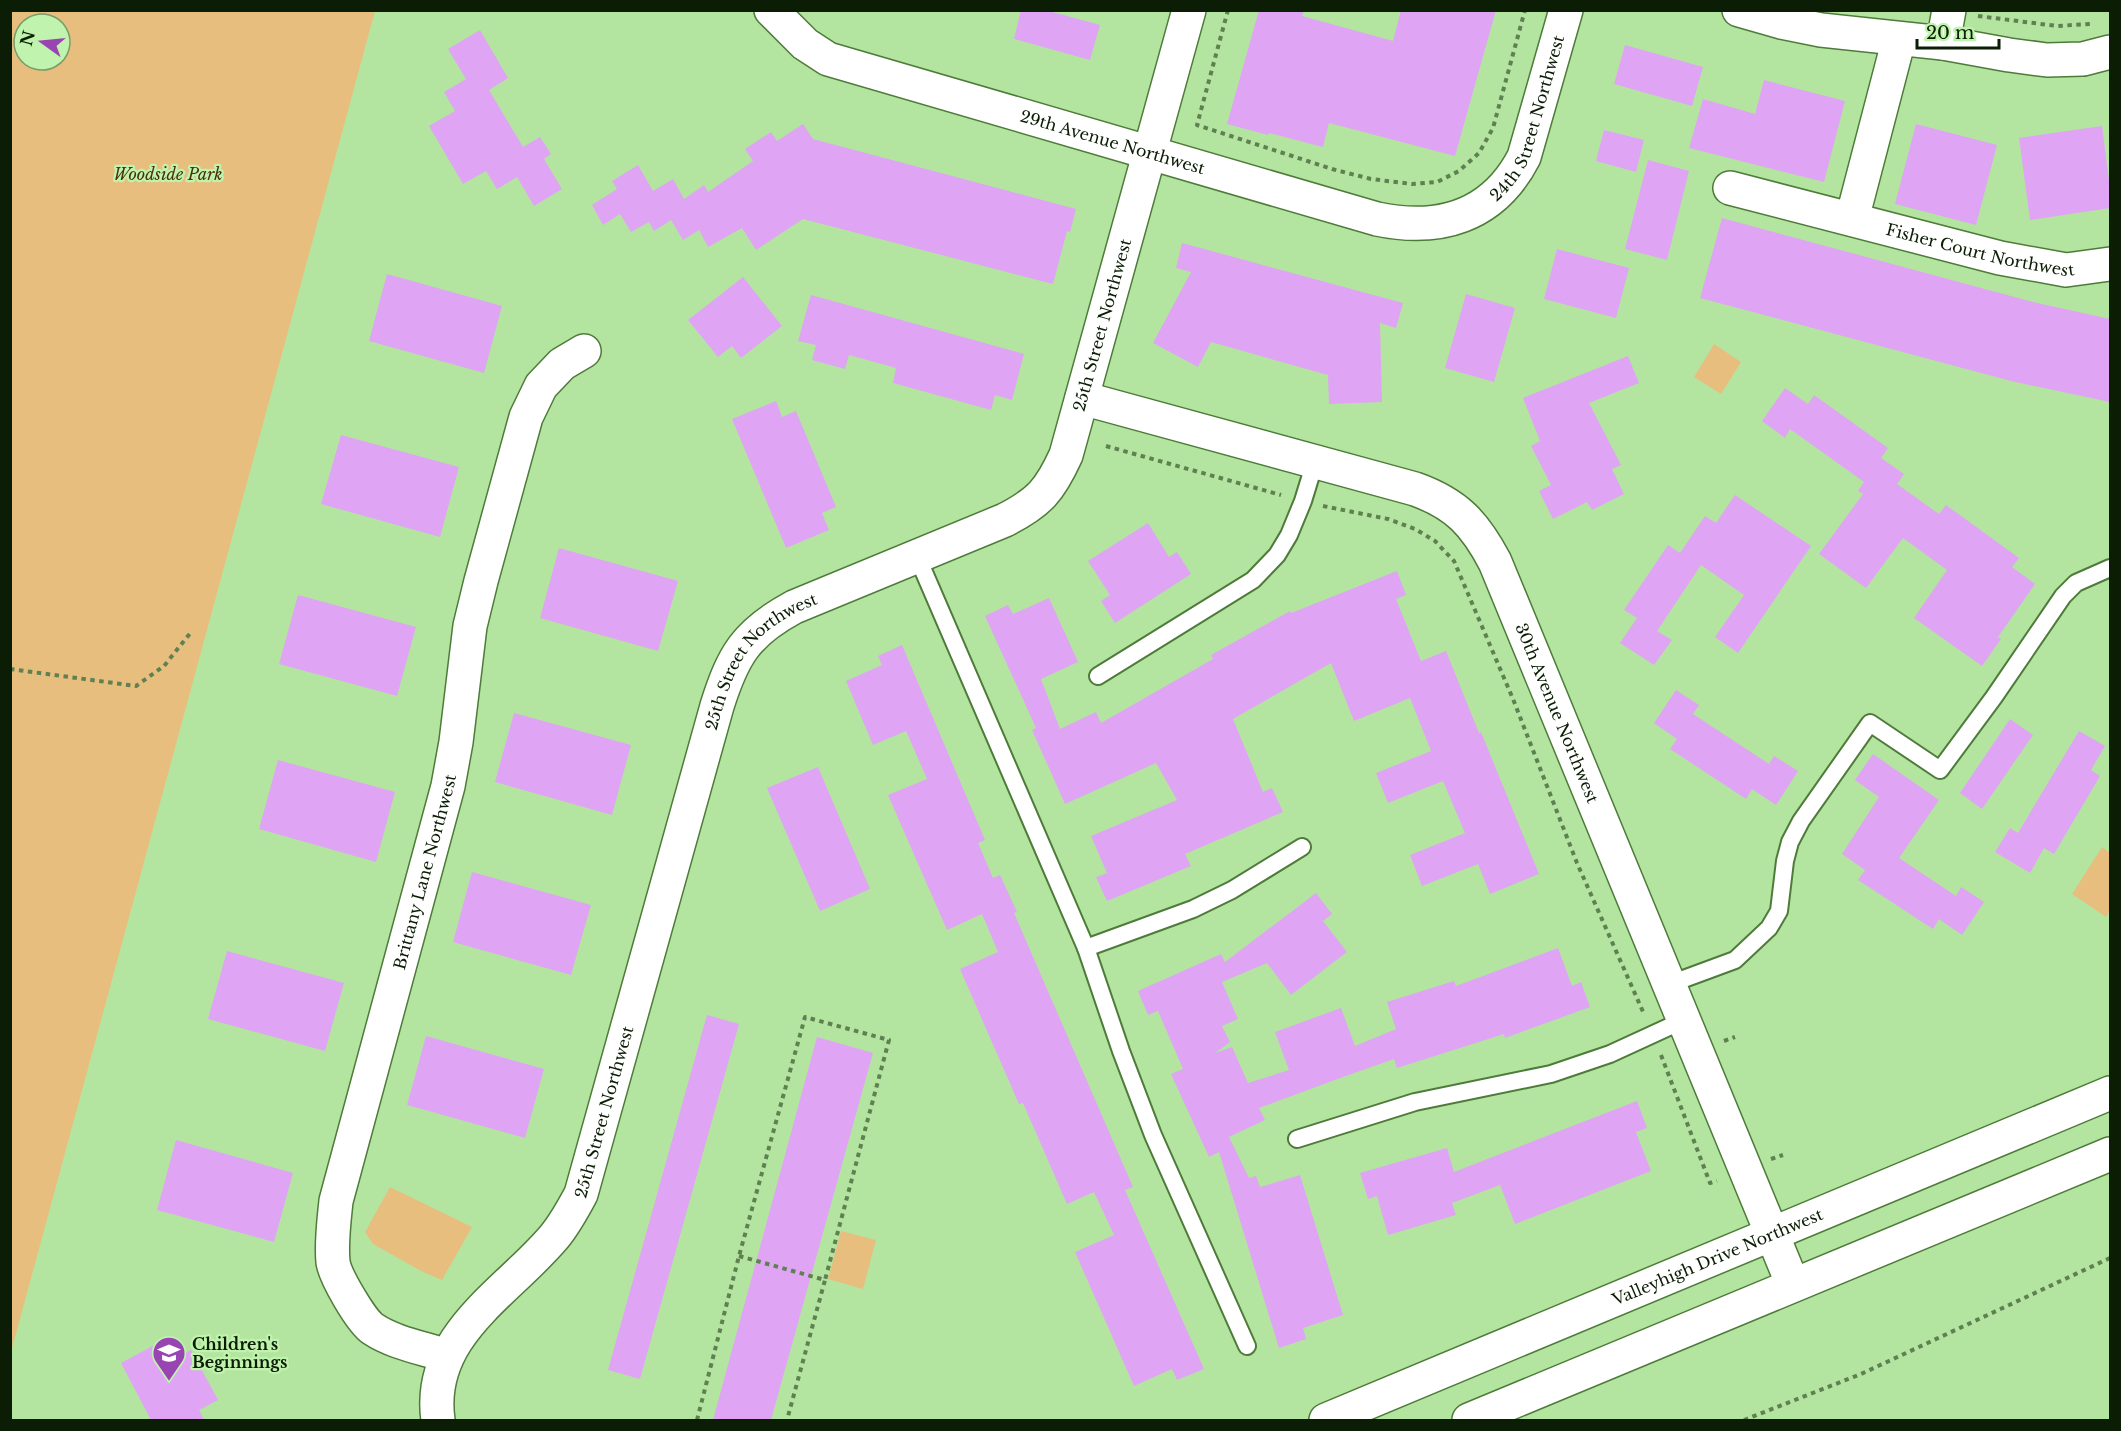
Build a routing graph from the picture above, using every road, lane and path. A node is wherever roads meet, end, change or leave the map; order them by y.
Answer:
1 (771, 10) edge
2 (1189, 10) edge
3 (1228, 10) edge
4 (1525, 10) edge
5 (1566, 10) edge
6 (1739, 10) edge
7 (1962, 13) edge
8 (2103, 38) edge
9 (1899, 39) junction
10 (1943, 43) junction
11 (1149, 151) junction
12 (1730, 188) dead end
13 (1471, 212) joint
14 (1852, 219) junction
15 (2110, 264) edge
16 (585, 351) dead end
17 (1082, 398) junction
18 (1106, 446) dead end
19 (1315, 462) junction
20 (1303, 501) junction
21 (916, 556) junction
22 (2110, 568) edge
23 (192, 631) dead end
24 (10, 669) edge
25 (1098, 676) dead end
26 (1302, 847) dead end
27 (1086, 948) junction
28 (1670, 984) junction
29 (1684, 1020) junction
30 (1653, 1035) junction
31 (2110, 1093) edge
32 (1297, 1139) dead end
33 (2110, 1154) edge
34 (1710, 1183) dead end
35 (1771, 1236) junction
36 (739, 1256) junction
37 (2110, 1258) edge
38 (825, 1280) junction
39 (1792, 1285) junction
40 (1247, 1346) dead end
41 (447, 1356) junction
42 (438, 1420) edge
43 (697, 1420) edge
44 (787, 1420) edge
45 (1326, 1420) edge
46 (1469, 1420) edge
47 (1744, 1420) edge

1 - 11 street, 29th Avenue Northwest
2 - 11 street, 25th Street Northwest
3 - 4 path
5 - 13 street, 24th Street Northwest
6 - 9 street
7 - 8 path
7 - 10 street
8 - 10 street
9 - 10 street
9 - 14 street
11 - 13 street, 29th Avenue Northwest
11 - 17 street, 25th Street Northwest
12 - 14 street, Fisher Court Northwest
14 - 15 street, Fisher Court Northwest
16 - 41 street, Brittany Lane Northwest
17 - 19 street, 30th Avenue Northwest
17 - 21 street, 25th Street Northwest
18 - 20 path
19 - 20 lane
19 - 28 street, 30th Avenue Northwest
20 - 25 lane
20 - 30 path
21 - 27 lane
21 - 41 street, 25th Street Northwest
22 - 28 lane
23 - 24 path
26 - 27 lane
27 - 40 lane
28 - 29 street, 30th Avenue Northwest
29 - 30 lane
29 - 35 street, 30th Avenue Northwest
30 - 32 lane
30 - 34 path
31 - 35 street, Valleyhigh Drive Northwest
33 - 39 street
35 - 39 street, 30th Avenue Northwest
35 - 45 street, Valleyhigh Drive Northwest
36 - 38 path
36 - 38 path
36 - 43 path
37 - 47 path
38 - 44 path
39 - 46 street
41 - 42 street, 25th Street Northwest

